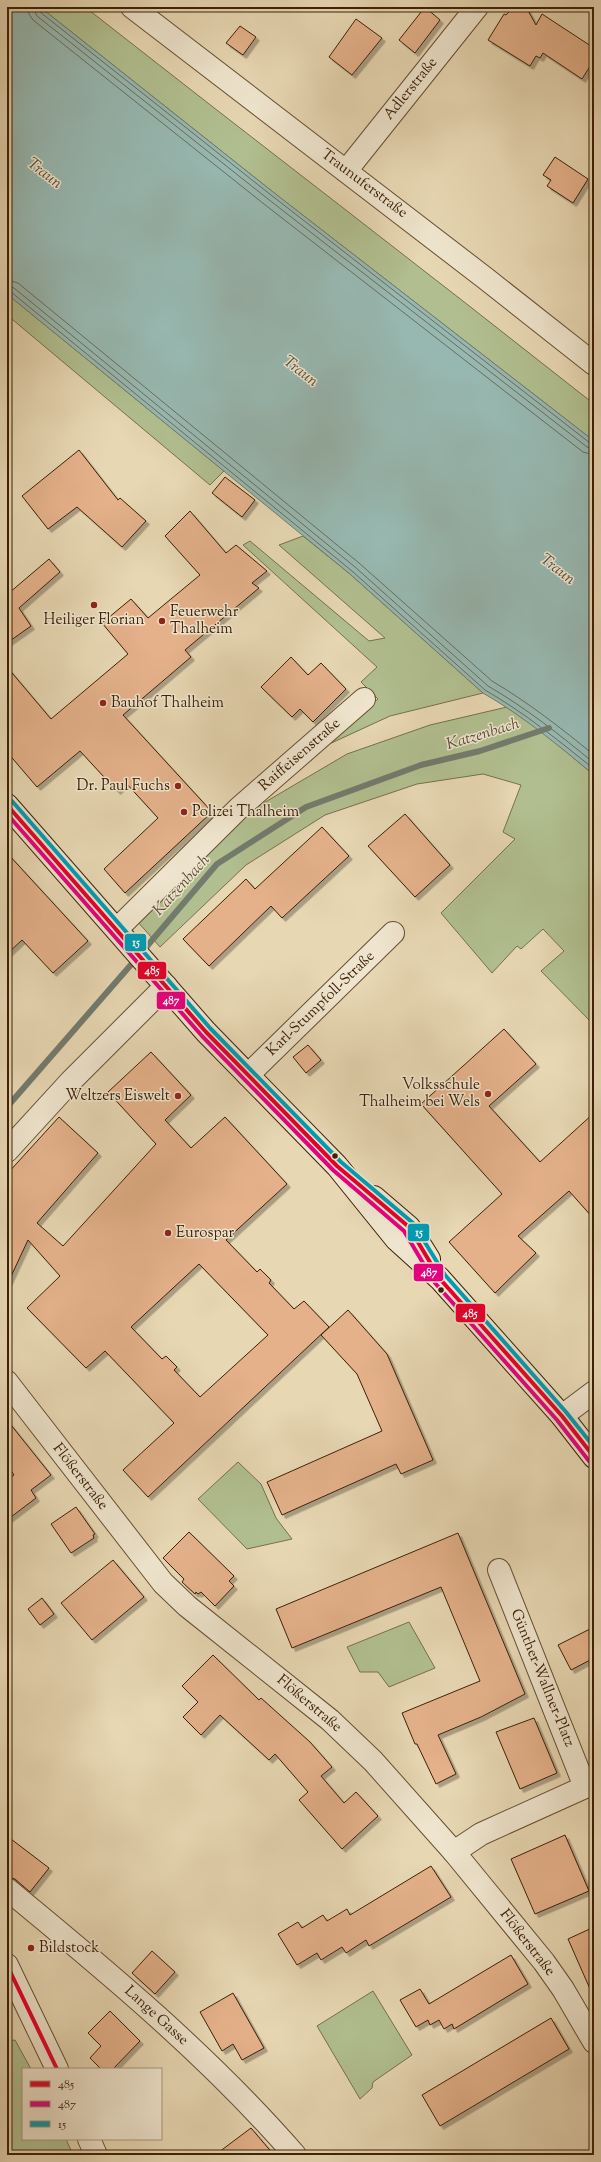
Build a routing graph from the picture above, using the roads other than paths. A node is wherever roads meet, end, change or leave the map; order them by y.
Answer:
1 (132, 7) edge
2 (477, 7) edge
3 (346, 171) junction
4 (594, 364) edge
5 (364, 699) dead end
6 (7, 805) edge
7 (117, 929) junction
8 (393, 933) dead end
9 (166, 986) junction
10 (248, 1075) junction
11 (7, 1151) edge
12 (7, 1382) edge
13 (594, 1392) edge
14 (562, 1416) junction
15 (594, 1457) edge
16 (499, 1570) dead end
17 (590, 1786) edge
18 (454, 1852) junction
19 (7, 1889) edge
20 (7, 1965) edge
21 (594, 2042) edge
22 (57, 2068) edge
23 (89, 2140) edge
24 (96, 2155) edge
25 (295, 2155) edge

1 - 3 street, Traunuferstraße
2 - 3 street, Adlerstraße
3 - 4 street, Traunuferstraße
5 - 7 street, Raiffeisenstraße
6 - 7 street
7 - 9 street
8 - 10 street, Karl-Stumpfoll-Straße
9 - 10 street
9 - 11 street
10 - 14 street
12 - 18 street, Flößerstraße
13 - 14 street
14 - 15 street
16 - 17 street, Günther-Wallner-Platz
17 - 18 street
18 - 21 street, Flößerstraße
19 - 25 street, Lange Gasse
20 - 22 street
23 - 24 street

